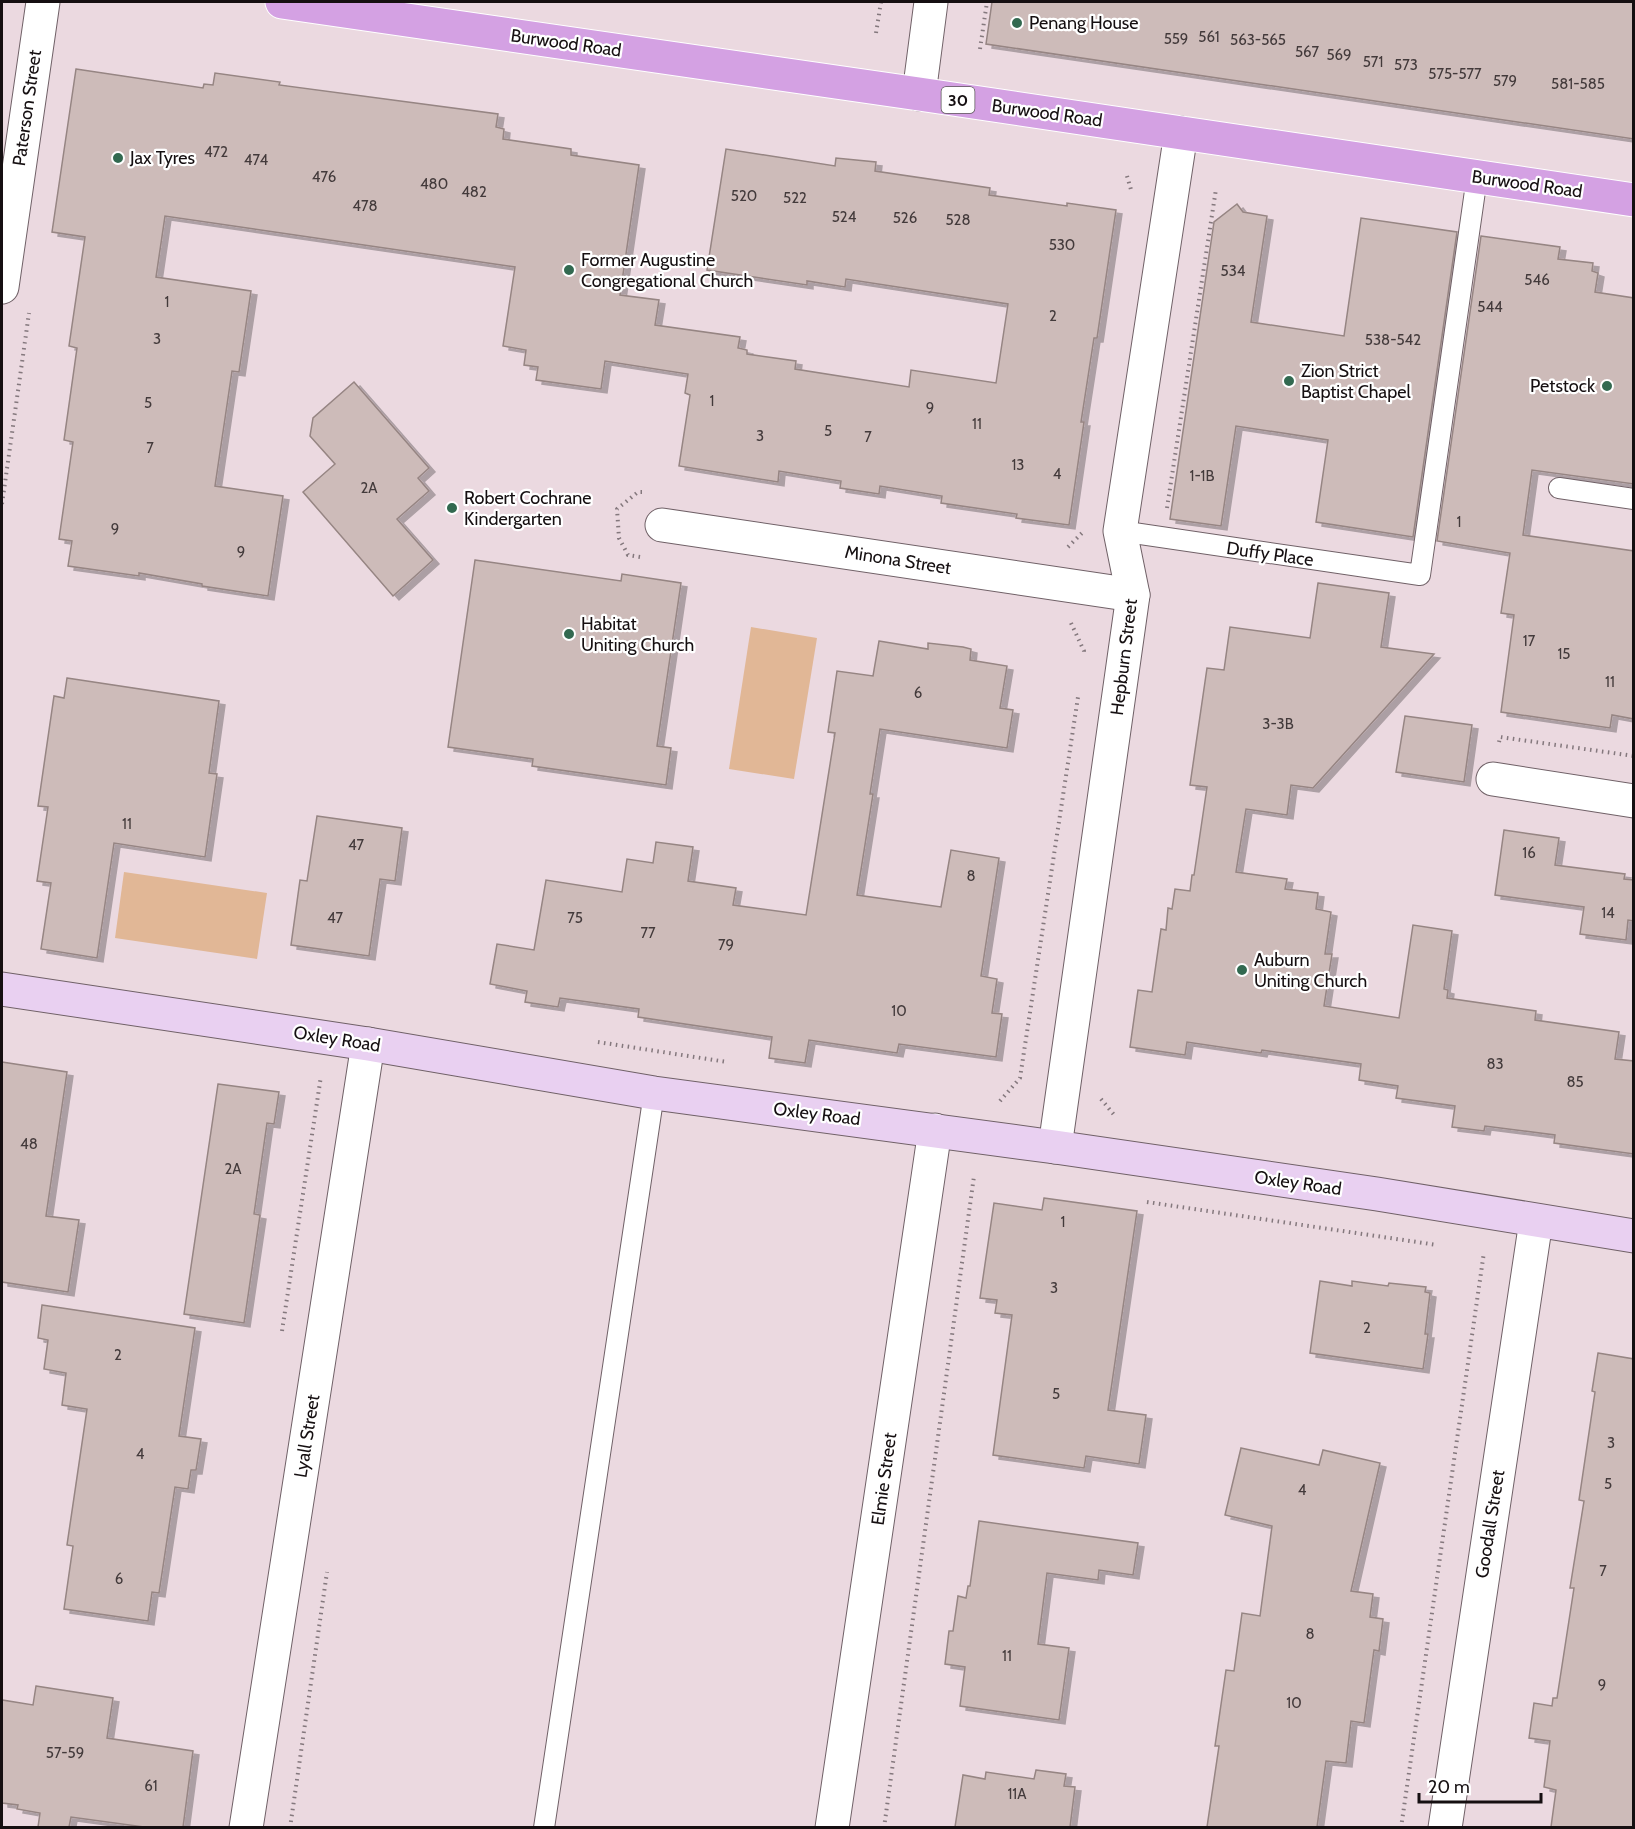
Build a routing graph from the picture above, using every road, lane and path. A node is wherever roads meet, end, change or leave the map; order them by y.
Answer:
1 (43, 2) edge
2 (282, 2) edge
3 (880, 2) edge
4 (931, 2) edge
5 (987, 2) edge
6 (876, 33) dead end
7 (980, 49) dead end
8 (919, 94) junction
9 (1181, 133) junction
10 (1127, 176) dead end
11 (1477, 177) junction
12 (1216, 189) dead end
13 (1634, 200) edge
14 (1135, 202) dead end
15 (6, 229) edge
16 (2, 286) edge
17 (1559, 488) dead end
18 (650, 494) dead end
19 (1634, 499) edge
20 (662, 525) dead end
21 (1086, 529) dead end
22 (1120, 531) junction
23 (1162, 538) junction
24 (1062, 554) dead end
25 (651, 558) dead end
26 (1133, 595) junction
27 (1068, 616) dead end
28 (1083, 663) dead end
29 (1079, 687) dead end
30 (1493, 779) dead end
31 (1634, 801) edge
32 (2, 989) edge
33 (595, 1042) dead end
34 (368, 1044) junction
35 (737, 1063) dead end
36 (654, 1093) junction
37 (1097, 1095) dead end
38 (998, 1103) dead end
39 (1120, 1121) dead end
40 (935, 1130) junction
41 (1055, 1147) junction
42 (974, 1176) dead end
43 (1536, 1221) junction
44 (1634, 1236) edge
45 (1484, 1252) dead end
46 (246, 1827) edge
47 (544, 1827) edge
48 (832, 1827) edge
49 (884, 1827) edge
50 (1401, 1827) edge
51 (1444, 1827) edge

1 - 15 street, Paterson Street
2 - 8 main road, Burwood Road / 30
3 - 6 path
4 - 8 street
5 - 7 path
8 - 9 main road, Burwood Road / 30
9 - 11 main road, Burwood Road / 30
9 - 22 street, Hepburn Street
10 - 14 path
11 - 13 main road, Burwood Road / 30
11 - 23 lane, Duffy Place
12 - 23 path
15 - 16 street, Paterson Street
17 - 19 lane
18 - 25 path
20 - 26 street, Minona Street
21 - 24 path
22 - 23 lane, Duffy Place
22 - 26 street, Hepburn Street
26 - 41 street, Hepburn Street
27 - 28 path
29 - 38 path
30 - 31 street
32 - 34 street, Oxley Road
33 - 35 path
34 - 36 street, Oxley Road
34 - 46 street, Lyall Street
36 - 40 street, Oxley Road
36 - 47 lane
37 - 39 path
40 - 41 street, Oxley Road
40 - 48 street, Elmie Street
41 - 43 street, Oxley Road
42 - 49 path
43 - 44 street, Oxley Road
43 - 51 street, Goodall Street
45 - 50 path

